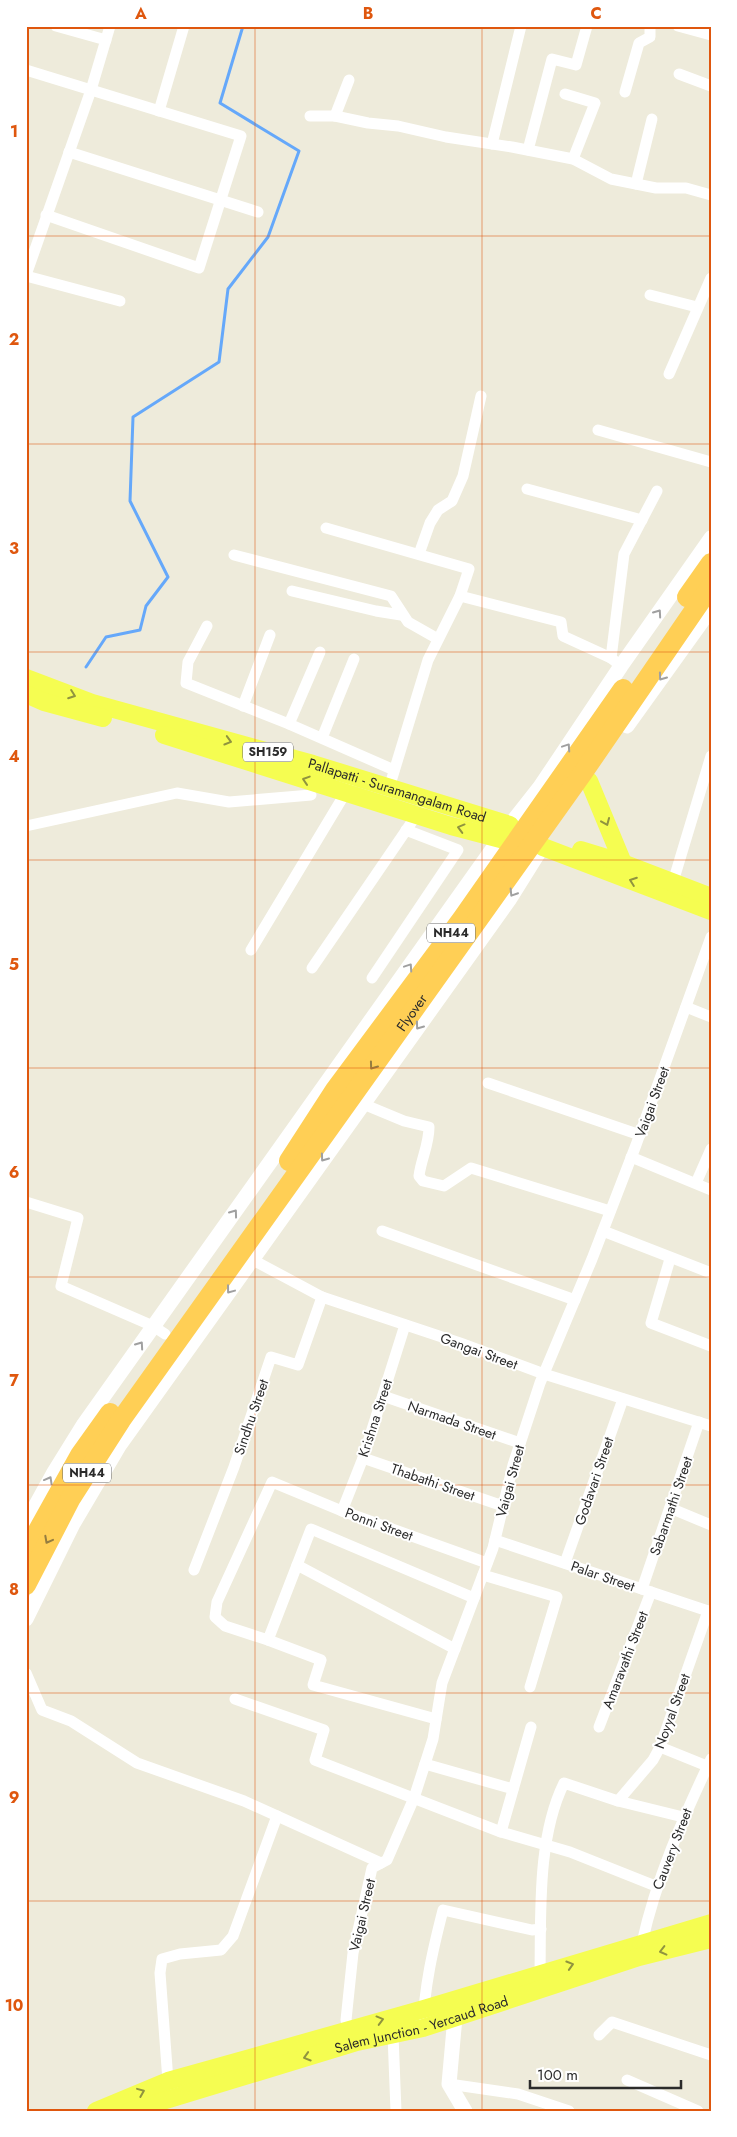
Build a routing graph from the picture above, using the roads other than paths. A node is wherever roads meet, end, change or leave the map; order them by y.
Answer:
1 (56, 26) edge
2 (110, 26) edge
3 (184, 26) edge
4 (521, 26) edge
5 (587, 26) edge
6 (650, 26) edge
7 (678, 26) edge
8 (711, 35) edge
9 (106, 40) junction
10 (26, 70) edge
11 (679, 74) dead end
12 (349, 80) dead end
13 (711, 86) edge
14 (91, 90) junction
15 (625, 92) dead end
16 (565, 94) dead end
17 (159, 111) junction
18 (310, 116) dead end
19 (335, 116) junction
20 (652, 119) dead end
21 (492, 144) junction
22 (528, 150) junction
23 (69, 152) junction
24 (573, 159) junction
25 (636, 184) junction
26 (711, 195) edge
27 (221, 200) junction
28 (258, 212) dead end
29 (46, 215) junction
30 (26, 276) edge
31 (711, 278) edge
32 (650, 295) dead end
33 (120, 301) dead end
34 (697, 307) junction
35 (669, 374) dead end
36 (481, 396) dead end
37 (598, 430) dead end
38 (711, 462) edge
39 (527, 489) dead end
40 (657, 491) dead end
41 (642, 520) junction
42 (326, 528) dead end
43 (711, 538) edge
44 (419, 554) junction
45 (234, 555) dead end
46 (711, 563) edge
47 (711, 586) edge
48 (292, 591) dead end
49 (460, 596) junction
50 (711, 610) edge
51 (402, 615) junction
52 (207, 626) dead end
53 (270, 635) dead end
54 (438, 639) junction
55 (320, 652) dead end
56 (354, 659) dead end
57 (616, 662) junction
58 (26, 678) edge
59 (26, 694) edge
60 (243, 706) junction
61 (289, 724) junction
62 (322, 738) junction
63 (711, 756) edge
64 (394, 770) junction
65 (355, 777) junction
66 (589, 781) junction
67 (389, 788) junction
68 (346, 792) junction
69 (312, 795) dead end
70 (428, 798) junction
71 (417, 814) junction
72 (26, 826) edge
73 (406, 830) junction
74 (508, 831) junction
75 (544, 844) junction
76 (623, 863) junction
77 (673, 882) junction
78 (711, 897) edge
79 (711, 911) edge
80 (711, 937) edge
81 (251, 950) dead end
82 (312, 968) dead end
83 (372, 978) dead end
84 (686, 1007) junction
85 (711, 1017) edge
86 (488, 1083) dead end
87 (362, 1104) junction
88 (640, 1135) junction
89 (711, 1149) edge
90 (631, 1157) junction
91 (696, 1183) junction
92 (711, 1190) edge
93 (26, 1202) edge
94 (610, 1211) junction
95 (382, 1230) dead end
96 (603, 1231) junction
97 (670, 1259) junction
98 (253, 1260) junction
99 (711, 1273) edge
100 (322, 1297) junction
101 (575, 1300) junction
102 (192, 1306) junction
103 (405, 1325) junction
104 (172, 1336) junction
105 (711, 1346) edge
106 (154, 1362) junction
107 (544, 1374) junction
108 (383, 1396) junction
109 (623, 1399) junction
110 (699, 1422) junction
111 (711, 1426) edge
112 (520, 1443) junction
113 (363, 1458) junction
114 (503, 1506) junction
115 (670, 1508) junction
116 (342, 1511) junction
117 (26, 1523) edge
118 (711, 1525) edge
119 (495, 1540) junction
120 (26, 1552) edge
121 (565, 1563) junction
122 (487, 1564) junction
123 (297, 1565) junction
124 (194, 1570) dead end
125 (482, 1575) junction
126 (26, 1585) edge
127 (647, 1591) junction
128 (474, 1598) junction
129 (709, 1612) edge
130 (26, 1619) edge
131 (268, 1640) junction
132 (455, 1648) junction
133 (26, 1673) edge
134 (530, 1687) dead end
135 (234, 1699) dead end
136 (436, 1719) junction
137 (531, 1727) dead end
138 (599, 1727) dead end
139 (660, 1747) junction
140 (709, 1762) edge
141 (425, 1764) junction
142 (513, 1789) junction
143 (414, 1798) junction
144 (618, 1801) junction
145 (278, 1816) junction
146 (683, 1817) junction
147 (500, 1832) junction
148 (545, 1845) junction
149 (382, 1863) junction
150 (658, 1887) junction
151 (711, 1923) edge
152 (541, 1929) junction
153 (711, 1939) edge
154 (642, 1943) junction
155 (540, 1974) junction
156 (424, 2009) junction
157 (455, 2017) junction
158 (423, 2028) junction
159 (349, 2029) junction
160 (393, 2035) junction
161 (599, 2035) dead end
162 (711, 2055) edge
163 (627, 2080) dead end
164 (168, 2081) junction
165 (449, 2084) junction
166 (132, 2110) edge
167 (96, 2111) edge
168 (396, 2111) edge
169 (465, 2111) edge
170 (569, 2111) edge
171 (698, 2111) edge

1 - 9 street
2 - 9 street
3 - 17 street
4 - 21 street
5 - 22 street
6 - 15 street
7 - 8 street
9 - 14 street
10 - 14 street
11 - 13 street
12 - 19 street
14 - 17 street
14 - 23 street
16 - 24 street
17 - 27 street
18 - 19 street
19 - 21 street
20 - 25 street
21 - 22 street
22 - 24 street
23 - 27 street
23 - 29 street
24 - 25 street
25 - 26 street
27 - 28 street
27 - 29 street
29 - 30 street
30 - 33 street
31 - 34 street
32 - 34 street
34 - 35 street
36 - 44 street
37 - 38 street
39 - 41 street
40 - 41 street
41 - 57 street
42 - 44 street
57 -> 43 street
44 - 49 street
45 - 51 street
46 - 102 highway, NH44
47 -> 102 highway, Flyover / NH44
48 - 51 street
49 - 54 street
49 - 57 street
50 -> 66 street
51 - 54 street
52 - 60 street
53 - 60 street
54 - 64 street
55 - 61 street
56 - 62 street
74 -> 57 street
58 -> 65 main road, Pallapatti - Suramangalam Road / SH159
68 -> 59 main road
60 - 61 street
61 - 62 street
62 - 64 street
63 - 77 street
64 - 67 street
65 - 67 main road, Pallapatti - Suramangalam Road / SH159
65 - 68 street
66 - 75 street
66 -> 76 main road
67 - 70 main road, Pallapatti - Suramangalam Road / SH159
68 - 71 main road
68 - 81 street
69 - 72 street
70 - 71 street
70 - 74 main road, Pallapatti - Suramangalam Road / SH159
71 - 73 street
74 -> 71 main road
73 - 82 street
73 - 83 street
74 - 75 main road, SH159
74 - 75 main road, SH159
104 -> 74 street
75 - 76 main road, SH159
79 -> 75 main road
75 -> 87 street
76 - 77 main road, SH159
77 - 78 main road, SH159
80 - 84 street, Vaigai Street
84 - 85 street
84 - 88 street, Vaigai Street
86 - 88 street
87 - 94 street
87 -> 98 street
88 - 90 street, Vaigai Street
89 - 91 street
90 - 91 street
90 - 94 street, Vaigai Street
91 - 92 street
93 - 104 street
94 - 96 street, Vaigai Street
95 - 101 street
96 - 97 street
96 - 101 street, Vaigai Street
97 - 99 street
97 - 105 street
98 - 100 street, Gangai Street
98 -> 104 street
100 - 103 street, Gangai Street
100 - 124 street, Sindhu Street
101 - 107 street, Vaigai Street
102 - 104 highway, NH44
103 - 107 street, Gangai Street
103 - 108 street, Krishna Street
104 - 106 highway, NH44
117 -> 104 street
104 - 130 street
106 - 120 highway, NH44
106 -> 126 highway, NH44
107 - 109 street, Gangai Street
107 - 112 street, Vaigai Street
108 - 112 street, Narmada Street
108 - 113 street, Krishna Street
109 - 110 street, Gangai Street
109 - 121 street, Godavari Street
110 - 111 street, Gangai Street
110 - 115 street, Sabarmathi Street
112 - 114 street, Vaigai Street
113 - 114 street, Thabathi Street
113 - 116 street, Krishna Street
114 - 119 street, Vaigai Street
115 - 118 street
115 - 127 street, Sabarmathi Street
116 - 122 street, Ponni Street
116 - 131 street, Ponni Street
119 - 121 street, Palar Street
119 - 122 street, Vaigai Street
121 - 127 street, Palar Street
122 - 125 street, Vaigai Street
123 - 128 street
123 - 131 street
123 - 132 street
125 - 128 street, Vaigai Street
125 - 134 street
127 - 129 street, Palar Street
127 - 138 street, Amaravathi Street
128 - 132 street, Vaigai Street
129 - 139 street, Noyyal Street
131 - 136 street
132 - 136 street, Vaigai Street
133 - 145 street
135 - 143 street
136 - 141 street, Vaigai Street
137 - 142 street
139 - 140 street
139 - 144 street, Noyyal Street
140 - 146 street, Cauvery Street
141 - 142 street
141 - 143 street, Vaigai Street
142 - 147 street
143 - 147 street
143 - 149 street, Vaigai Street
144 - 146 street
144 - 148 street
145 - 149 street
145 - 164 street
146 - 150 street, Cauvery Street
147 - 148 street
148 - 150 street
148 - 152 street
149 - 159 street, Vaigai Street
150 - 154 street, Cauvery Street
151 - 154 main road
152 - 155 street
152 - 156 street
153 -> 157 main road, Salem Junction - Yercaud Road
155 -> 154 main road
155 - 156 main road
156 - 158 street
159 -> 156 main road
157 - 158 main road, Salem Junction - Yercaud Road
157 - 165 street
158 - 160 main road, Salem Junction - Yercaud Road
159 - 164 main road
160 -> 166 main road, Salem Junction - Yercaud Road
160 - 168 street
161 - 162 street
163 - 171 street
167 -> 164 main road
165 - 169 street
165 - 170 street

